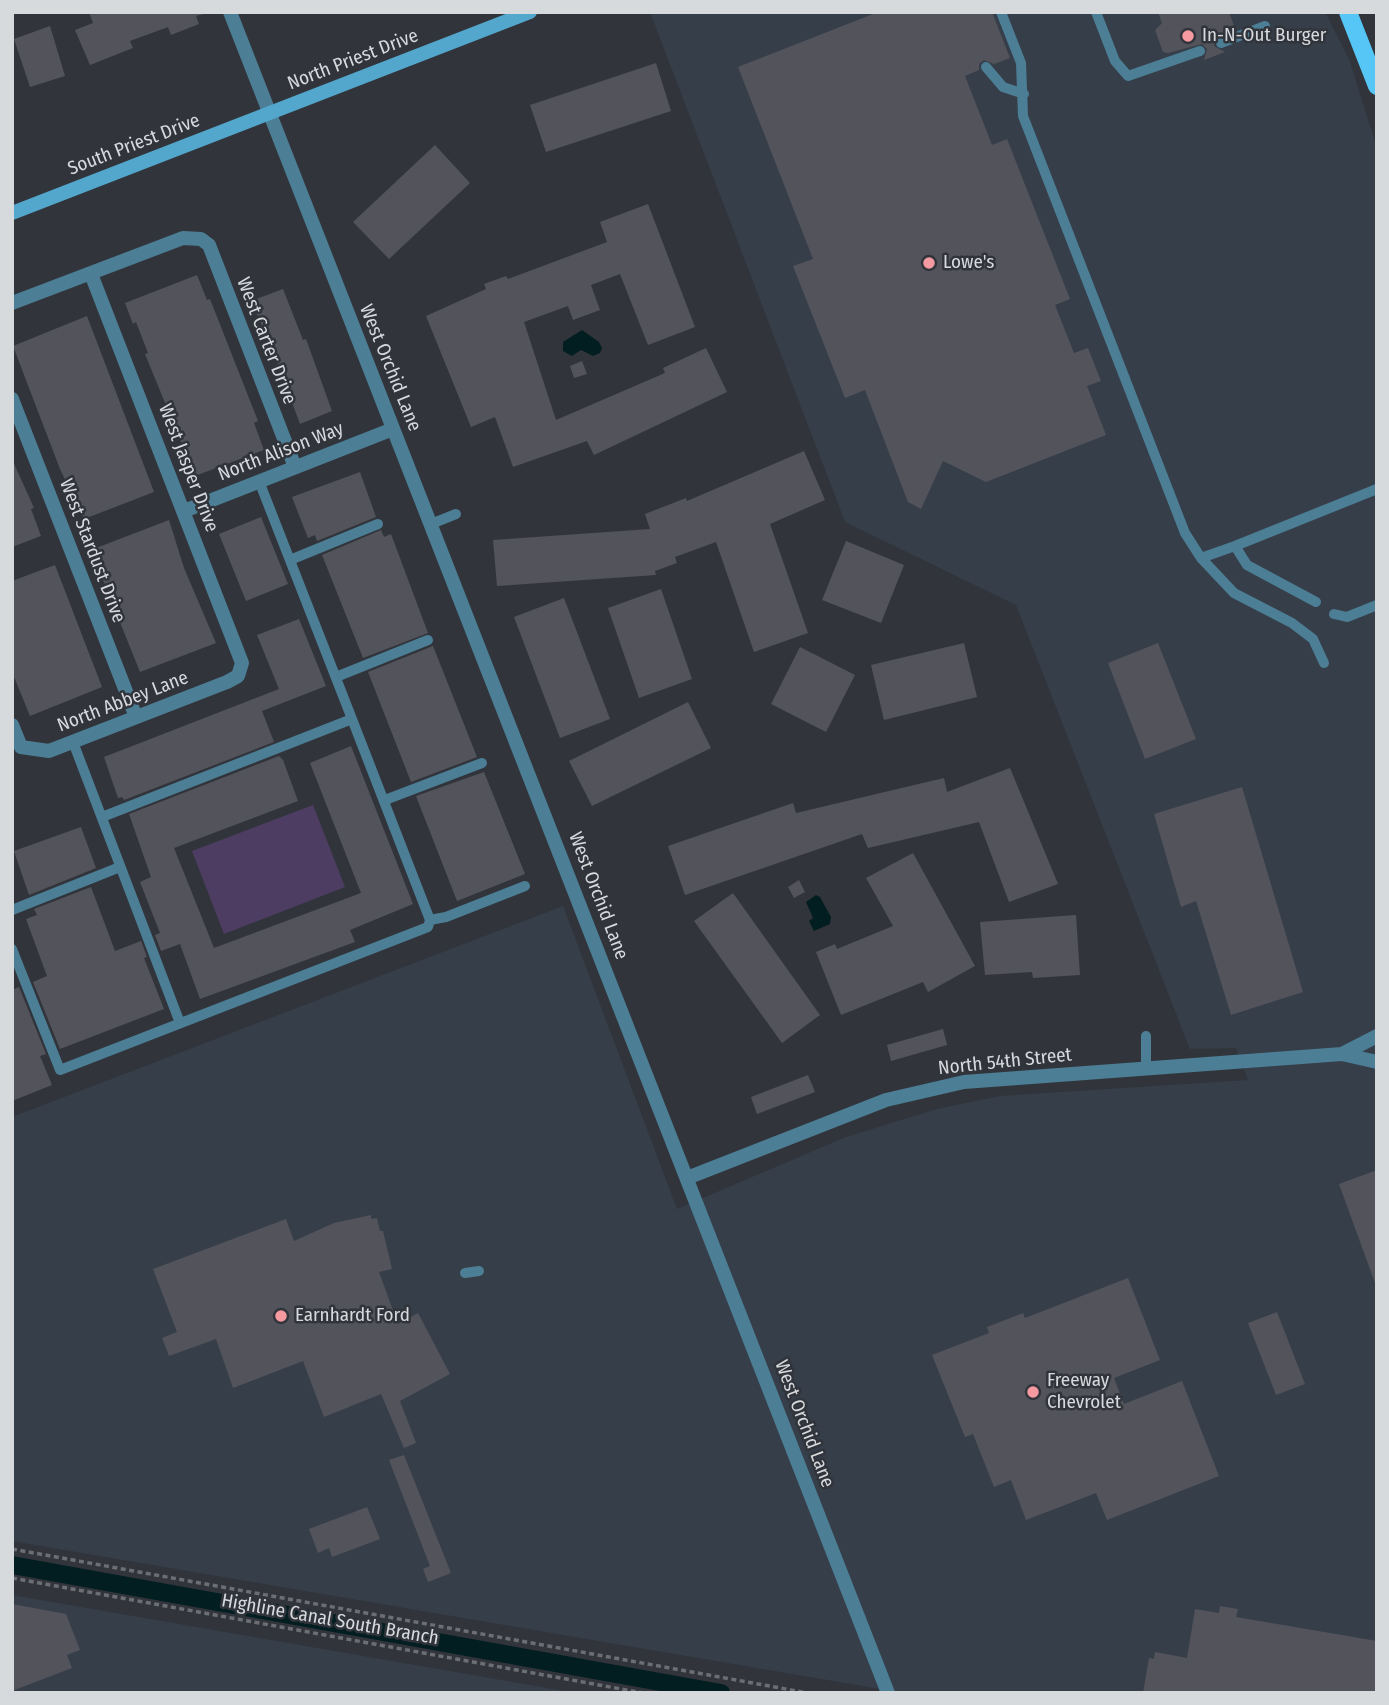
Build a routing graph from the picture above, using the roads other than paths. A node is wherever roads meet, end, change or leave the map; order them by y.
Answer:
1 (230, 12) edge
2 (530, 12) edge
3 (1001, 12) edge
4 (1096, 12) edge
5 (1348, 12) edge
6 (1265, 26) dead end
7 (1221, 43) dead end
8 (1200, 51) dead end
9 (986, 67) dead end
10 (1377, 86) edge
11 (1024, 94) junction
12 (269, 114) junction
13 (12, 213) edge
14 (91, 274) junction
15 (12, 303) edge
16 (12, 399) edge
17 (393, 429) junction
18 (295, 467) junction
19 (259, 481) junction
20 (1377, 489) edge
21 (184, 511) junction
22 (456, 514) dead end
23 (378, 524) dead end
24 (431, 524) junction
25 (1235, 546) junction
26 (1201, 558) junction
27 (290, 560) junction
28 (1315, 603) dead end
29 (1377, 605) edge
30 (1334, 614) dead end
31 (428, 640) dead end
32 (1324, 663) dead end
33 (238, 676) joint
34 (336, 677) junction
35 (136, 717) junction
36 (352, 719) junction
37 (12, 725) edge
38 (73, 742) junction
39 (16, 749) edge
40 (482, 763) dead end
41 (385, 800) junction
42 (102, 817) junction
43 (120, 867) junction
44 (525, 886) dead end
45 (12, 910) edge
46 (430, 920) junction
47 (12, 949) edge
48 (180, 1023) junction
49 (1146, 1036) dead end
50 (1377, 1036) edge
51 (1342, 1054) junction
52 (1377, 1062) edge
53 (1146, 1069) junction
54 (687, 1178) junction
55 (479, 1270) dead end
56 (465, 1273) dead end
57 (888, 1693) edge

1 - 12 street, West Orchid Lane
2 - 12 main road, North Priest Drive
3 - 11 lane
4 - 8 lane
5 - 10 main road
6 - 7 lane
9 - 11 lane
11 - 26 lane
12 - 13 main road, South Priest Drive
12 - 17 street, West Orchid Lane
14 - 15 street
14 - 18 street, West Carter Drive
14 - 21 street, West Jasper Drive
16 - 35 street, West Stardust Drive
17 - 18 street, North Alison Way
17 - 24 street, West Orchid Lane
18 - 19 street, North Alison Way
19 - 21 street, North Alison Way
19 - 27 lane
20 - 25 lane
21 - 33 street, West Jasper Drive
22 - 24 lane
23 - 27 lane
24 - 54 street, West Orchid Lane
25 - 26 lane
25 - 28 lane
26 - 32 lane
27 - 34 lane
29 - 30 lane
31 - 34 lane
33 - 35 street, North Abbey Lane
34 - 36 lane
35 - 38 street, North Abbey Lane
36 - 41 lane
36 - 42 lane
37 - 39 street
38 - 39 street, North Abbey Lane
38 - 42 lane
40 - 41 lane
41 - 46 lane
42 - 43 lane
43 - 45 lane
43 - 48 lane
44 - 46 lane
46 - 48 lane
47 - 48 lane
49 - 53 lane
50 - 51 street, North 54th Street
51 - 52 street, North 54th Street
51 - 53 street, North 54th Street
53 - 54 street, North 54th Street
54 - 57 street, West Orchid Lane
55 - 56 lane

